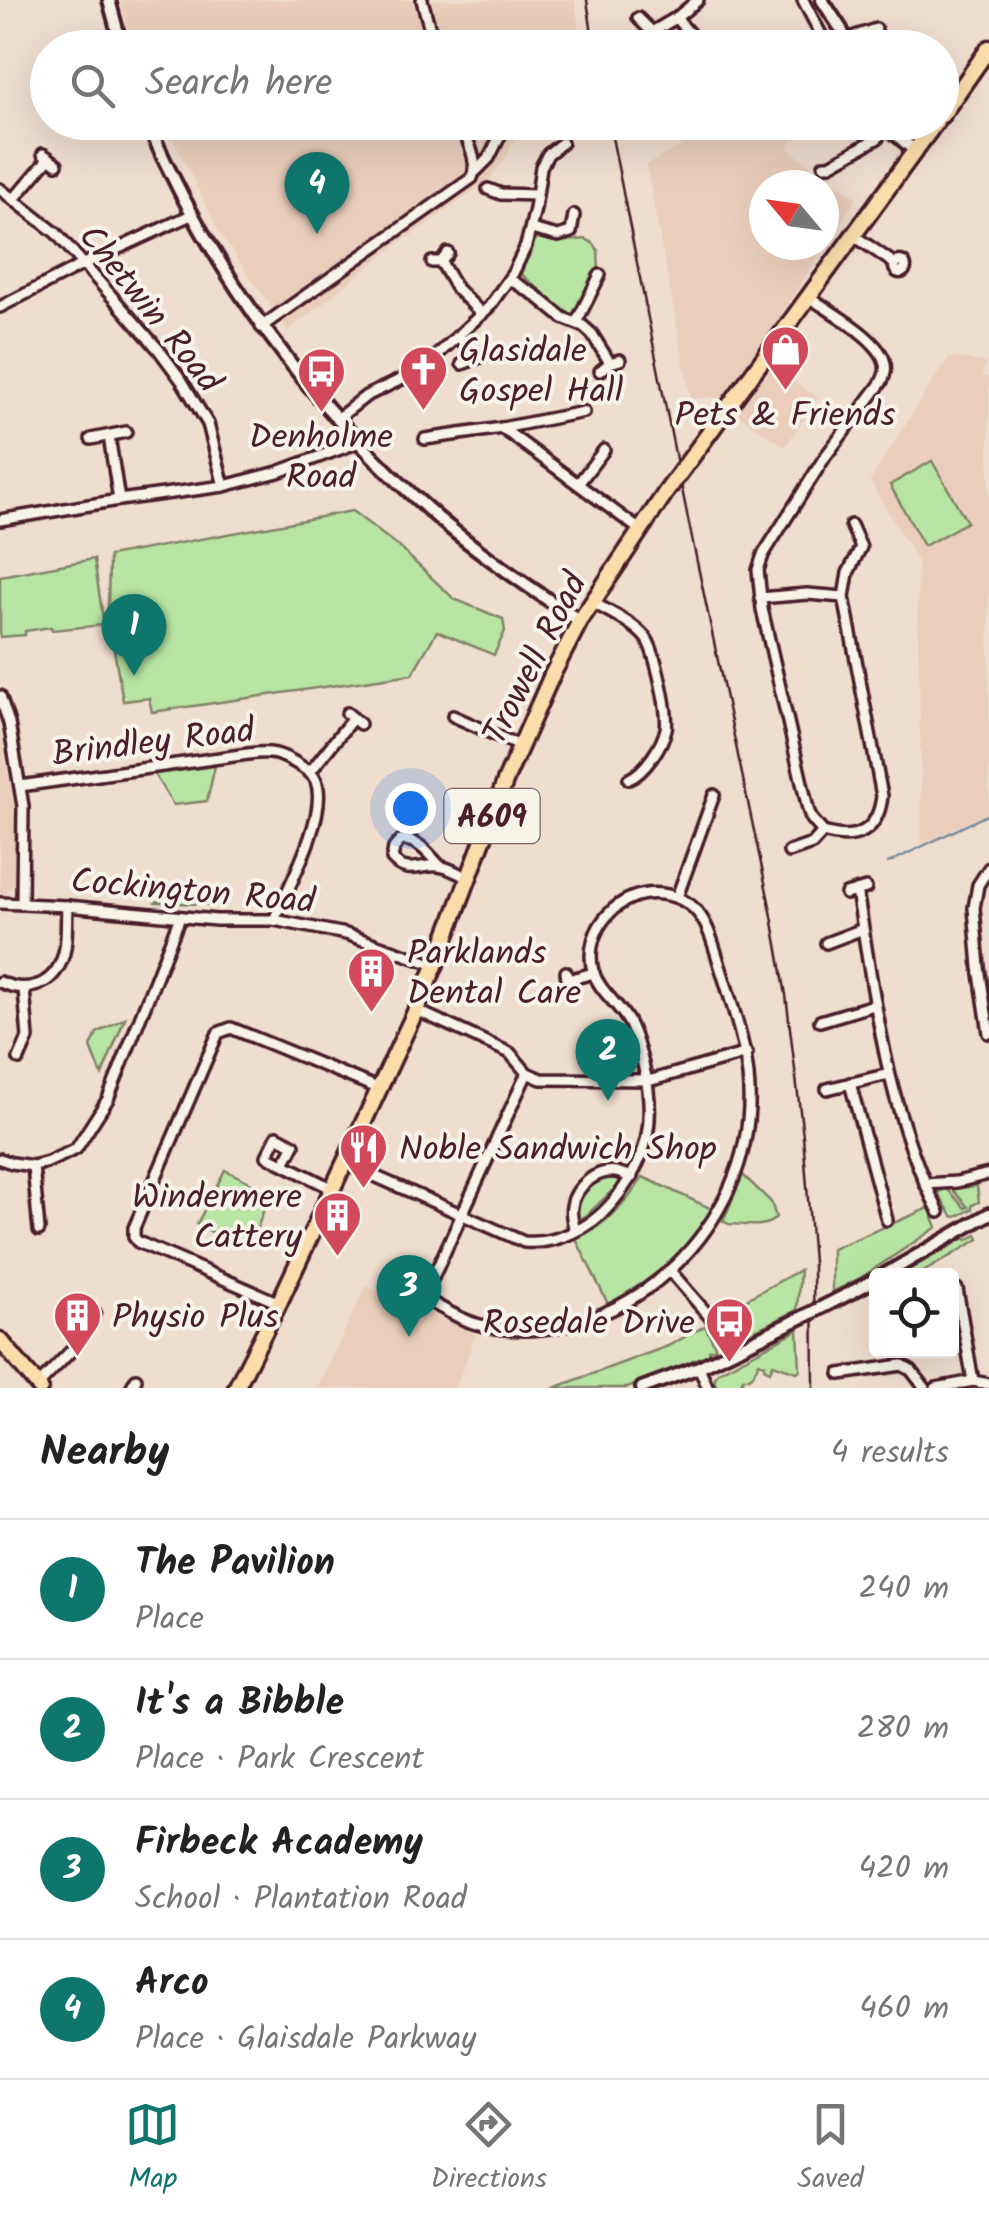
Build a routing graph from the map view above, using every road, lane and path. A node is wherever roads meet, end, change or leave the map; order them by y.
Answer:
1 (109, 0) edge
2 (422, 0) edge
3 (698, 0) edge
4 (823, 1) edge
5 (806, 4) edge
6 (638, 18) dead end
7 (676, 18) junction
8 (117, 30) edge
9 (430, 30) edge
10 (646, 30) edge
11 (660, 30) edge
12 (686, 30) edge
13 (819, 30) edge
14 (840, 30) edge
15 (989, 48) edge
16 (959, 90) edge
17 (155, 140) edge
18 (466, 140) edge
19 (498, 140) edge
20 (874, 140) edge
21 (901, 140) edge
22 (922, 140) edge
23 (562, 143) dead end
24 (914, 151) junction
25 (50, 159) dead end
26 (826, 167) dead end
27 (476, 172) junction
28 (0, 189) edge
29 (488, 190) dead end
30 (536, 195) junction
31 (14, 199) junction
32 (191, 215) junction
33 (574, 215) dead end
34 (531, 229) junction
35 (853, 236) junction
36 (448, 253) dead end
37 (896, 264) dead end
38 (82, 265) junction
39 (600, 275) dead end
40 (509, 279) junction
41 (809, 297) junction
42 (0, 306) edge
43 (482, 314) junction
44 (576, 322) junction
45 (262, 327) junction
46 (458, 336) junction
47 (462, 364) dead end
48 (600, 371) dead end
49 (584, 412) dead end
50 (337, 419) junction
51 (502, 428) junction
52 (126, 432) dead end
53 (109, 436) junction
54 (91, 439) dead end
55 (424, 439) dead end
56 (359, 442) junction
57 (604, 450) dead end
58 (578, 484) junction
59 (224, 486) junction
60 (119, 500) junction
61 (0, 520) edge
62 (851, 526) dead end
63 (640, 530) junction
64 (860, 553) junction
65 (875, 556) dead end
66 (760, 598) junction
67 (844, 598) junction
68 (592, 602) junction
69 (580, 621) junction
70 (0, 696) edge
71 (453, 716) dead end
72 (353, 718) dead end
73 (678, 718) dead end
74 (667, 719) junction
75 (520, 746) junction
76 (310, 772) junction
77 (629, 779) dead end
78 (20, 786) junction
79 (714, 803) dead end
80 (823, 832) junction
81 (789, 852) dead end
82 (439, 865) junction
83 (989, 868) edge
84 (468, 878) junction
85 (846, 894) dead end
86 (677, 897) junction
87 (0, 903) edge
88 (22, 904) junction
89 (67, 906) junction
90 (180, 917) junction
91 (274, 920) junction
92 (863, 929) junction
93 (826, 943) dead end
94 (435, 964) junction
95 (594, 973) junction
96 (567, 980) dead end
97 (0, 982) edge
98 (24, 989) junction
99 (874, 1005) junction
100 (416, 1010) junction
101 (820, 1021) dead end
102 (989, 1033) edge
103 (746, 1052) junction
104 (20, 1059) dead end
105 (527, 1073) junction
106 (890, 1074) junction
107 (647, 1080) junction
108 (850, 1083) junction
109 (380, 1088) junction
110 (827, 1089) dead end
111 (0, 1159) edge
112 (345, 1162) junction
113 (284, 1164) dead end
114 (33, 1166) junction
115 (989, 1174) edge
116 (632, 1177) junction
117 (925, 1184) junction
118 (333, 1189) junction
119 (939, 1212) dead end
120 (989, 1214) edge
121 (463, 1215) junction
122 (887, 1220) dead end
123 (39, 1230) dead end
124 (576, 1231) junction
125 (895, 1268) edge
126 (670, 1272) junction
127 (869, 1283) edge
128 (959, 1300) edge
129 (279, 1303) junction
130 (95, 1312) dead end
131 (716, 1324) dead end
132 (0, 1340) edge
133 (699, 1367) junction
134 (840, 1374) dead end
135 (973, 1381) junction
136 (989, 1384) edge
137 (38, 1387) edge
138 (236, 1388) edge
139 (642, 1388) edge
140 (708, 1388) edge
141 (925, 1388) edge
142 (936, 1388) edge

1 - 8 street
2 - 9 street
3 - 7 street
4 - 5 street
4 - 14 street
5 - 13 street
6 - 10 street
7 - 11 street
7 - 12 street
15 - 16 main road
17 - 32 street
18 - 27 street
19 - 27 street
20 - 26 street
21 - 24 street
22 - 24 main road, Trowell Road / A609
23 - 30 street
24 - 35 main road, Trowell Road / A609
25 - 31 street
27 - 45 street
28 - 31 street, Chetwin Road
29 - 30 street
30 - 34 street
31 - 38 street, Chetwin Road
32 - 38 street
32 - 45 street
33 - 34 street
34 - 40 street
35 - 37 street
35 - 41 main road, Trowell Road / A609
36 - 43 street
38 - 42 street
38 - 59 street, Chetwin Road
39 - 44 street
40 - 43 street
40 - 44 street
41 - 63 main road, Trowell Road / A609, bridge
41 - 66 street
43 - 46 street
44 - 48 street
45 - 50 street
46 - 47 street
46 - 50 street
49 - 51 street
50 - 56 street
51 - 55 street
51 - 58 street
52 - 53 street
53 - 54 street
53 - 60 street
56 - 59 street
56 - 69 street
57 - 58 street
58 - 63 street
59 - 60 street
60 - 61 street
62 - 64 street
63 - 68 main road, Trowell Road / A609
64 - 65 street
64 - 67 street
66 - 67 street
66 - 80 street
67 - 80 street
68 - 69 main road, Trowell Road / A609
68 - 74 street
69 - 75 main road, Trowell Road / A609
70 - 78 street
71 - 75 street
72 - 76 street
73 - 74 street
74 - 77 street
75 - 84 main road, Trowell Road / A609
76 - 78 street, Brindley Road
76 - 91 street
78 - 88 street
79 - 86 street
80 - 81 street
82 - 82 street
82 - 84 street
83 - 102 street
84 - 94 main road, Trowell Road / A609
85 - 92 street
86 - 95 street
86 - 103 street
87 - 88 street, Cockington Road
88 - 89 street, Cockington Road
89 - 90 street, Cockington Road
89 - 98 street
90 - 91 street, Cockington Road
90 - 114 street
91 - 94 street, Cockington Road
92 - 93 street
92 - 99 street
94 - 100 main road, Trowell Road / A609
95 - 96 street
95 - 107 street
97 - 98 street
98 - 104 street
99 - 101 street
99 - 106 street
100 - 105 street
100 - 109 main road, Trowell Road / A609
103 - 107 street
103 - 126 street
105 - 107 street
105 - 121 street
106 - 108 street
106 - 117 street
107 - 116 street
108 - 110 street
108 - 122 street
109 - 112 main road, Trowell Road / A609
109 - 129 street
111 - 114 street
112 - 118 main road, Trowell Road / A609
112 - 121 street
113 - 118 street
114 - 123 street
115 - 117 street
116 - 124 street
116 - 124 street
117 - 119 street
118 - 129 main road, Trowell Road / A609
120 - 125 street
121 - 124 street
121 - 126 street
126 - 131 street
127 - 133 street, bridge
128 - 135 street
129 - 138 main road, Trowell Road / A609
130 - 137 street
132 - 137 main road
133 - 139 street
133 - 140 street
134 - 141 street
135 - 136 street
135 - 142 street

